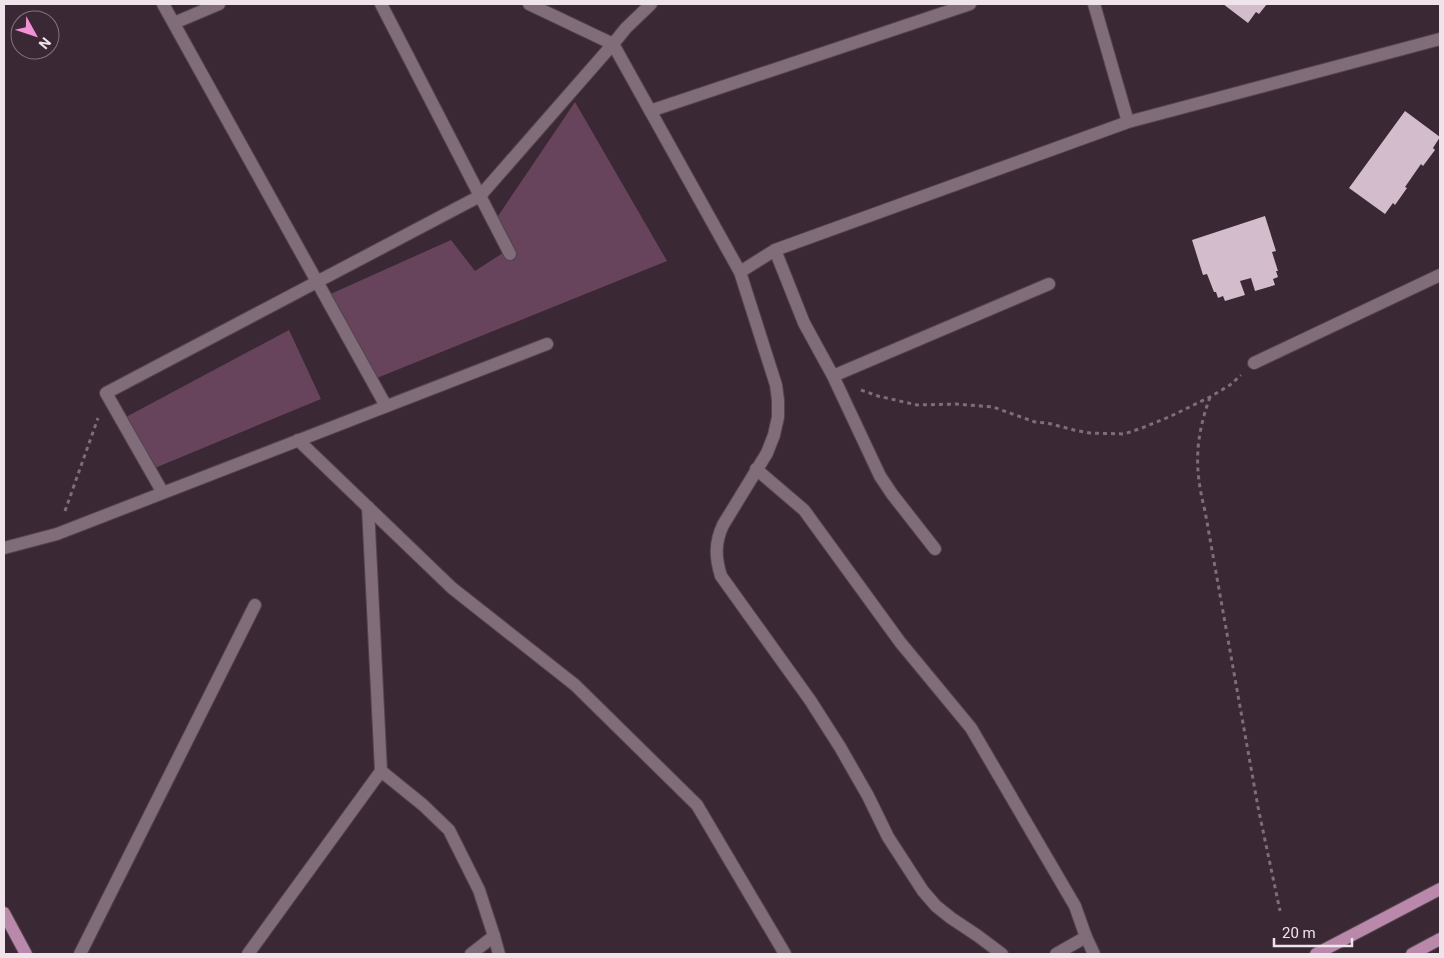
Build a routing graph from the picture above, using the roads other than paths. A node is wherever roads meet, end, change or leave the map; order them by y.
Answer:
1 (163, 4) edge
2 (219, 4) edge
3 (381, 4) edge
4 (529, 4) edge
5 (651, 4) edge
6 (970, 4) edge
7 (1094, 4) edge
8 (174, 23) junction
9 (1440, 39) edge
10 (613, 44) junction
11 (650, 111) junction
12 (1128, 122) junction
13 (480, 196) junction
14 (775, 250) junction
15 (510, 254) dead end
16 (740, 272) junction
17 (1440, 275) edge
18 (317, 282) junction
19 (1049, 284) dead end
20 (547, 344) dead end
21 (1254, 363) road end
22 (835, 382) junction
23 (386, 406) junction
24 (298, 440) junction
25 (756, 469) junction
26 (163, 493) junction
27 (368, 507) junction
28 (4, 548) edge
29 (936, 549) dead end
30 (255, 605) dead end
31 (381, 771) junction
32 (1440, 889) edge
33 (4, 913) edge
34 (494, 936) junction
35 (1086, 937) junction
36 (1440, 939) edge
37 (26, 954) edge
38 (80, 954) edge
39 (248, 954) edge
40 (471, 954) edge
41 (499, 954) edge
42 (785, 954) edge
43 (1002, 954) edge
44 (1056, 954) edge
45 (1094, 954) edge
46 (1316, 954) edge
47 (1412, 954) edge

1 - 8 street
2 - 8 street
3 - 13 street
4 - 10 street
5 - 10 street
6 - 11 street
7 - 12 street
8 - 18 street
9 - 12 street
10 - 11 street
10 - 13 street
11 - 16 street
12 - 14 street
13 - 15 street
13 - 18 street
14 - 16 street
14 - 22 street
16 - 25 street
17 - 21 street
18 - 23 street
18 - 26 street
19 - 22 street
20 - 23 street
22 - 29 street
23 - 24 street
24 - 26 street
24 - 27 street
25 - 35 street
25 - 43 street
26 - 28 street
27 - 31 street
27 - 42 street
30 - 38 street
31 - 34 street
31 - 39 street
32 - 46 main road
33 - 37 main road
34 - 40 street
34 - 41 street
35 - 44 street
35 - 45 street
36 - 47 main road

